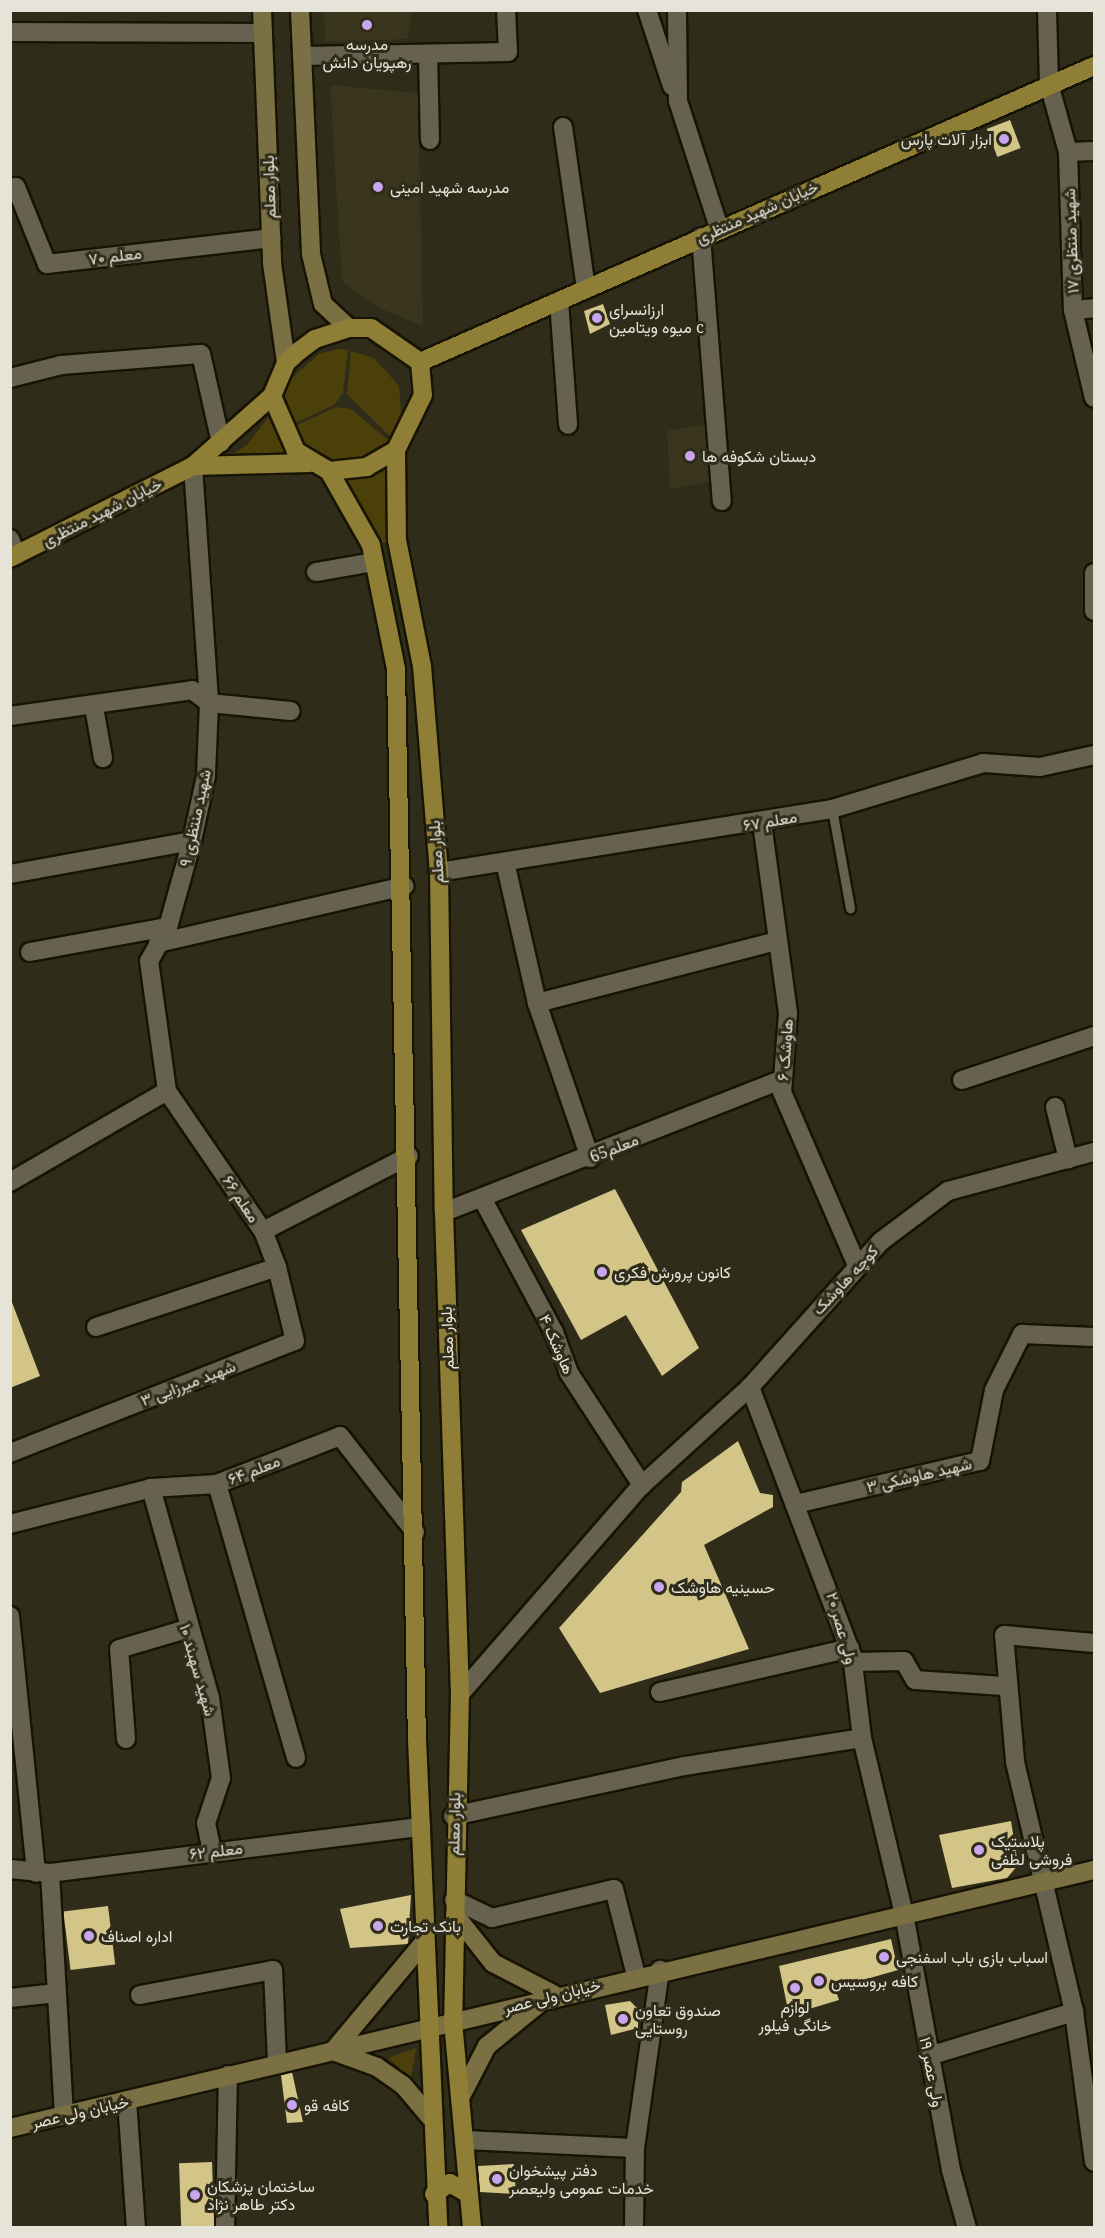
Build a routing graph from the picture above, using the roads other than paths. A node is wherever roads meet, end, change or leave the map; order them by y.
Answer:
1 (262, 10) edge
2 (300, 10) edge
3 (506, 10) edge
4 (647, 10) edge
5 (677, 10) edge
6 (1047, 11) edge
7 (10, 32) edge
8 (263, 33) junction
9 (428, 54) junction
10 (302, 56) junction
11 (1095, 66) edge
12 (1049, 84) junction
13 (678, 102) junction
14 (563, 127) dead end
15 (430, 140) dead end
16 (1095, 151) edge
17 (1068, 152) junction
18 (10, 189) edge
19 (719, 228) junction
20 (701, 237) junction
21 (271, 238) junction
22 (586, 289) junction
23 (559, 301) junction
24 (1095, 308) edge
25 (1073, 310) junction
26 (350, 328) junction
27 (420, 362) junction
28 (286, 363) junction
29 (10, 378) edge
30 (272, 396) junction
31 (1095, 398) edge
32 (568, 425) dead end
33 (221, 443) junction
34 (396, 450) junction
35 (310, 463) junction
36 (193, 466) junction
37 (328, 471) junction
38 (722, 501) dead end
39 (12, 550) edge
40 (374, 562) junction
41 (316, 572) dead end
42 (1095, 573) edge
43 (1095, 610) edge
44 (209, 703) junction
45 (94, 707) junction
46 (291, 711) dead end
47 (10, 716) edge
48 (1095, 755) edge
49 (103, 758) dead end
50 (832, 809) junction
51 (762, 823) junction
52 (192, 841) junction
53 (506, 862) junction
54 (439, 872) junction
55 (10, 874) edge
56 (404, 886) junction
57 (850, 908) dead end
58 (168, 927) junction
59 (777, 941) junction
60 (158, 943) junction
61 (30, 952) dead end
62 (537, 1003) junction
63 (1095, 1035) edge
64 (783, 1079) junction
65 (962, 1080) dead end
66 (167, 1091) junction
67 (1055, 1107) dead end
68 (1095, 1152) edge
69 (409, 1156) junction
70 (590, 1158) junction
71 (1068, 1159) junction
72 (10, 1182) edge
73 (482, 1198) junction
74 (444, 1212) junction
75 (263, 1231) junction
76 (856, 1263) junction
77 (278, 1267) junction
78 (96, 1327) dead end
79 (1095, 1337) edge
80 (750, 1387) junction
81 (10, 1453) edge
82 (217, 1484) junction
83 (642, 1485) junction
84 (151, 1488) junction
85 (796, 1504) junction
86 (10, 1524) edge
87 (415, 1532) junction
88 (10, 1616) edge
89 (186, 1629) junction
90 (1095, 1643) edge
91 (852, 1655) junction
92 (1004, 1686) junction
93 (660, 1692) dead end
94 (460, 1694) junction
95 (16, 1697) edge
96 (862, 1738) junction
97 (126, 1739) dead end
98 (296, 1758) dead end
99 (453, 1816) junction
100 (421, 1827) junction
101 (212, 1851) junction
102 (10, 1869) edge
103 (1095, 1870) edge
104 (43, 1874) junction
105 (1040, 1886) junction
106 (455, 1914) junction
107 (904, 1914) junction
108 (425, 1936) junction
109 (660, 1970) junction
110 (636, 1975) junction
111 (57, 1993) junction
112 (140, 1995) dead end
113 (551, 1996) junction
114 (10, 1998) edge
115 (1074, 2012) junction
116 (453, 2022) junction
117 (425, 2028) junction
118 (333, 2051) junction
119 (929, 2056) junction
120 (277, 2061) junction
121 (1087, 2062) edge
122 (228, 2075) junction
123 (460, 2098) junction
124 (127, 2100) junction
125 (63, 2116) junction
126 (430, 2117) junction
127 (10, 2128) edge
128 (464, 2140) junction
129 (635, 2148) junction
130 (1095, 2162) edge
131 (434, 2194) junction
132 (468, 2194) junction
133 (136, 2228) edge
134 (225, 2228) edge
135 (438, 2228) edge
136 (472, 2228) edge
137 (634, 2228) edge
138 (967, 2228) edge

1 - 8 main road, بلوار معلم
2 - 10 main road
3 - 9 street
4 - 13 street
5 - 13 street
6 - 12 street, شهید منتظری ۱۷
7 - 8 street
8 - 21 main road, بلوار معلم
9 - 10 street
9 - 15 street
10 - 26 main road
11 - 12 main road, خیابان شهید منتظری
12 - 17 street, شهید منتظری ۱۷
12 - 19 main road, خیابان شهید منتظری
13 - 19 street
14 - 22 street
16 - 17 street
17 - 25 street, شهید منتظری ۱۷
18 - 21 street, معلم ۷۰
19 - 20 main road, خیابان شهید منتظری
20 - 22 main road, خیابان شهید منتظری
20 - 38 street
21 - 28 main road, بلوار معلم
22 - 23 main road, خیابان شهید منتظری
23 - 27 main road, خیابان شهید منتظری
23 - 32 street
24 - 25 street
25 - 31 street, شهید منتظری ۱۷
26 - 27 main road
26 - 28 main road
27 - 34 main road
28 - 30 main road
29 - 33 street
30 - 33 main road
30 - 35 main road
33 - 36 main road
34 - 37 main road
34 - 54 main road, بلوار معلم
35 - 36 main road
35 - 37 main road
36 - 39 main road, خیابان شهید منتظری
36 - 44 street, شهید منتظری ۹
37 - 40 main road, بلوار معلم
40 - 41 street
40 - 56 main road, بلوار معلم
42 - 43 street
44 - 45 street
44 - 46 street
44 - 52 street, شهید منتظری ۹
45 - 47 street
45 - 49 street
48 - 50 street, معلم ۶۷
50 - 51 street, معلم ۶۷
50 - 57 lane
51 - 53 street, معلم ۶۷
51 - 59 street, هاوشک ۶
52 - 55 street
52 - 58 street, شهید منتظری ۹
53 - 54 street, معلم ۶۷
53 - 62 street
54 - 74 main road, بلوار معلم
56 - 60 street
56 - 69 main road, بلوار معلم
58 - 60 street, شهید منتظری ۹
58 - 61 street
59 - 62 street
59 - 64 street, هاوشک ۶
60 - 66 street, شهید منتظری ۹
62 - 70 street
63 - 65 street
64 - 70 street, معلم65
64 - 76 street, هاوشک ۶
66 - 72 street
66 - 75 street, معلم ۶۶
67 - 71 street
68 - 71 street, کوچه هاوشک
69 - 75 street, معلم ۶۶
69 - 87 main road, بلوار معلم
70 - 73 street, معلم65
71 - 76 street, کوچه هاوشک
73 - 74 street, معلم65
73 - 83 street, هاوشک ۴
74 - 94 main road, بلوار معلم
75 - 77 street
76 - 80 street, کوچه هاوشک
77 - 78 street
77 - 81 street, شهید میرزایی ۳
79 - 85 street, شهید هاوشکی ۳
80 - 83 street, کوچه هاوشک
80 - 85 street, ولی عصر ۲۰
82 - 84 street, معلم ۶۴
82 - 87 street, معلم ۶۴
82 - 98 street
83 - 94 street, کوچه هاوشک
84 - 86 street, معلم ۶۴
84 - 89 street, شهید سهبند ۱۰
85 - 91 street, ولی عصر ۲۰
87 - 100 main road, بلوار معلم
88 - 95 street
89 - 97 street
89 - 101 street, شهید سهبند ۱۰
90 - 92 street
91 - 92 street
91 - 93 street
91 - 96 street, ولی عصر ۲۰
92 - 105 street
94 - 99 main road, بلوار معلم
95 - 104 street
96 - 99 street
96 - 107 street, ولی عصر ۲۰
99 - 106 main road, بلوار معلم
100 - 101 street, معلم ۶۲
100 - 108 main road, بلوار معلم
101 - 104 street, معلم ۶۲
102 - 104 street, معلم ۶۲
103 - 105 main road, خیابان ولی عصر
104 - 111 street
105 - 107 main road, خیابان ولی عصر
105 - 115 street
106 - 108 main road
106 - 110 street
106 - 113 main road
106 - 116 main road, بلوار معلم
107 - 109 main road, خیابان ولی عصر
107 - 119 street, ولی عصر ۱۹
108 - 117 main road, بلوار معلم
108 - 118 main road
109 - 110 main road, خیابان ولی عصر
109 - 129 street
110 - 113 main road, خیابان ولی عصر
111 - 114 street
111 - 125 street
112 - 120 street
113 - 116 main road, خیابان ولی عصر
113 - 123 main road
115 - 119 street
115 - 121 street
116 - 117 main road, خیابان ولی عصر
116 - 123 main road, بلوار معلم
117 - 118 main road, خیابان ولی عصر
117 - 126 main road, بلوار معلم
118 - 120 main road, خیابان ولی عصر
118 - 126 main road
119 - 138 street, ولی عصر ۱۹
120 - 122 main road, خیابان ولی عصر
121 - 130 street
122 - 124 main road, خیابان ولی عصر
122 - 134 street
123 - 128 main road, بلوار معلم
124 - 125 main road, خیابان ولی عصر
124 - 133 street
125 - 127 main road, خیابان ولی عصر
126 - 131 main road, بلوار معلم
128 - 129 street
128 - 132 main road, بلوار معلم
129 - 137 street
131 - 132 main road
131 - 135 main road, بلوار معلم
132 - 136 main road, بلوار معلم

